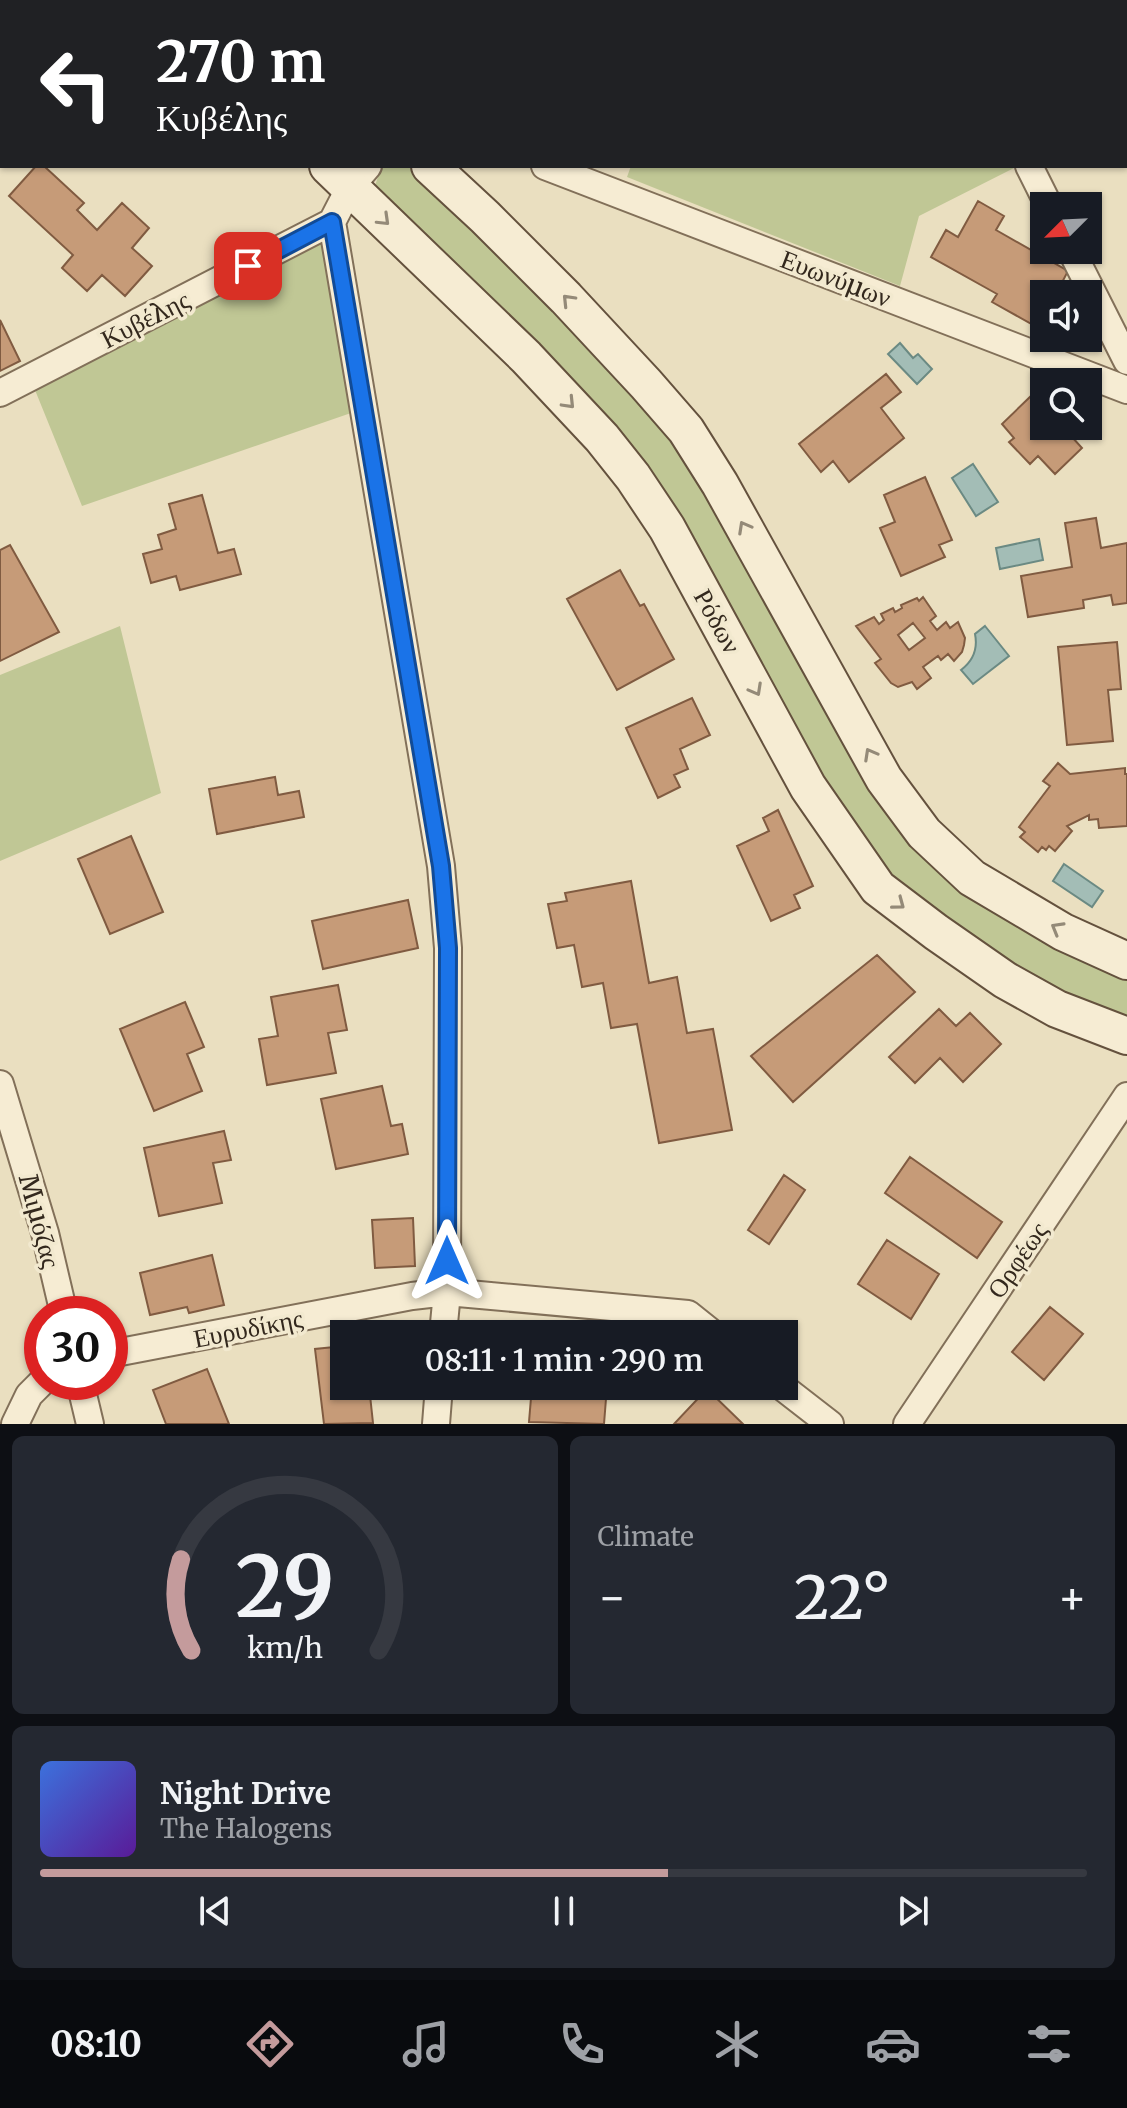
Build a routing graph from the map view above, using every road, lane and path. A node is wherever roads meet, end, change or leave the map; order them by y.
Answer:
1 (432, 168) edge
2 (550, 168) edge
3 (1030, 168) edge
4 (349, 173) edge
5 (1042, 192) edge
6 (332, 222) junction
7 (1078, 264) edge
8 (1127, 361) edge
9 (1127, 390) edge
10 (0, 393) edge
11 (1127, 961) edge
12 (1127, 1036) edge
13 (0, 1084) edge
14 (1126, 1099) edge
15 (447, 1292) junction
16 (60, 1296) edge
17 (444, 1320) edge
18 (696, 1320) edge
19 (128, 1351) edge
20 (798, 1399) edge
21 (27, 1400) edge
22 (84, 1400) edge
23 (438, 1400) edge
24 (15, 1424) edge
25 (90, 1424) edge
26 (436, 1424) edge
27 (830, 1424) edge
28 (907, 1424) edge

11 -> 1 street
2 - 9 street, Ευωνύμων
3 - 5 street
4 - 6 street
4 -> 12 street, Ρόδων
6 - 10 street, Κυβέλης
6 - 15 street
7 - 8 street
13 - 16 street, Μιμόζας
14 - 28 street, Ορφέως
15 - 17 street
15 - 18 street, Ευρυδίκης
15 - 19 street, Ευρυδίκης
20 - 27 street
21 - 24 street
22 - 25 street
23 - 26 street

